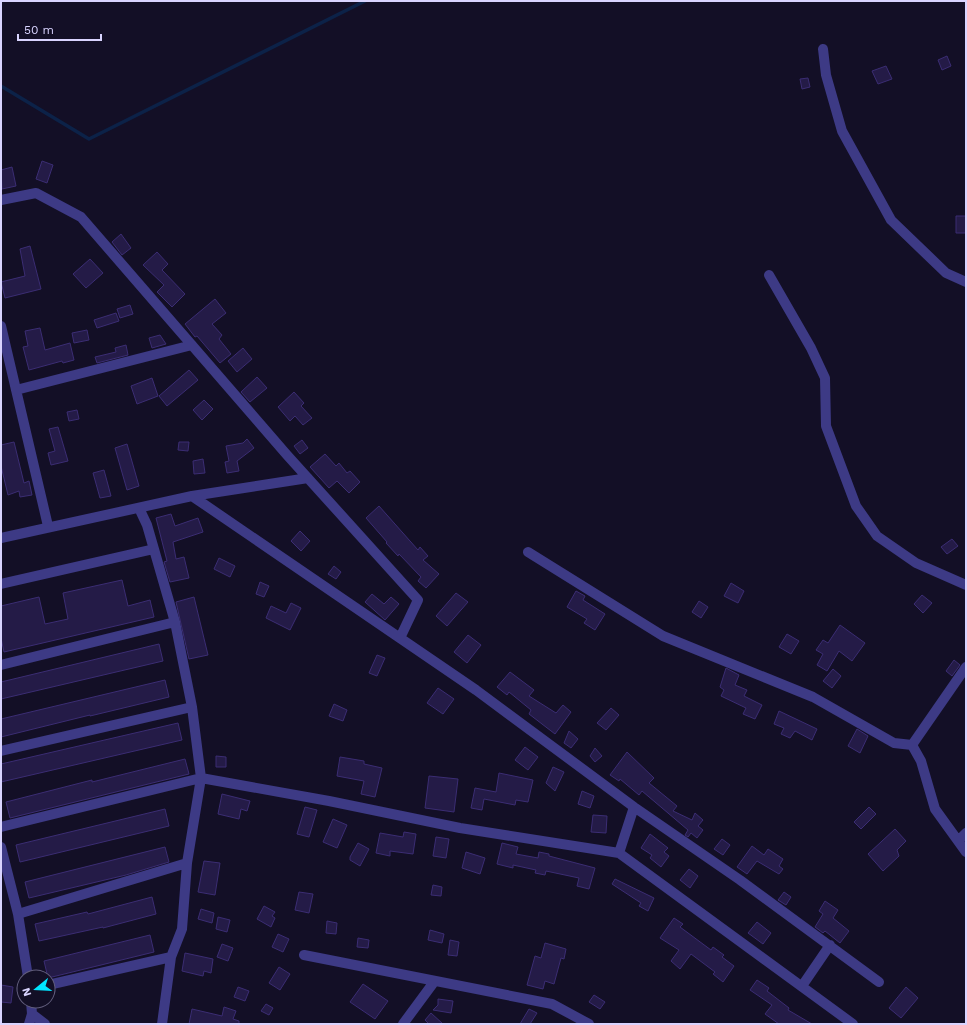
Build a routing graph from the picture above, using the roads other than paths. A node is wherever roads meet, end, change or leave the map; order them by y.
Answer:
1 (823, 49) dead end
2 (1, 200) edge
3 (769, 275) dead end
4 (966, 282) edge
5 (1, 326) edge
6 (192, 345) junction
7 (16, 390) junction
8 (308, 478) junction
9 (192, 496) junction
10 (138, 508) junction
11 (48, 526) junction
12 (1, 538) edge
13 (154, 549) junction
14 (528, 552) dead end
15 (1, 584) edge
16 (966, 585) edge
17 (175, 622) junction
18 (400, 638) junction
19 (1, 665) edge
20 (966, 667) edge
21 (192, 707) junction
22 (912, 745) junction
23 (1, 750) edge
24 (201, 778) junction
25 (634, 807) junction
26 (1, 827) edge
27 (966, 834) edge
28 (958, 841) junction
29 (1, 848) edge
30 (966, 852) edge
31 (619, 853) junction
32 (187, 863) junction
33 (4, 878) edge
34 (18, 914) junction
35 (830, 945) junction
36 (304, 955) dead end
37 (171, 957) junction
38 (27, 969) edge
39 (434, 982) junction
40 (879, 982) dead end
41 (56, 983) edge
42 (802, 986) junction
43 (32, 1009) edge
44 (32, 1014) junction
45 (29, 1024) edge
46 (45, 1024) edge
47 (162, 1024) edge
48 (403, 1024) edge
49 (589, 1024) edge
50 (853, 1024) edge

1 - 4 street
2 - 6 street
3 - 16 street
5 - 7 street
6 - 7 street
6 - 8 street
7 - 11 street
8 - 9 street
8 - 18 street
9 - 10 street
9 - 18 street
10 - 11 street
10 - 13 street
11 - 12 street
13 - 15 street
13 - 17 street
14 - 22 street
17 - 19 street
17 - 21 street
18 - 25 street
20 - 22 street
21 - 23 street
21 - 24 street
22 - 28 street
24 - 26 street
24 - 31 street
24 - 32 street
25 - 31 street
25 - 35 street
27 - 28 street
28 - 30 street
29 - 33 street
31 - 42 street
32 - 34 street
32 - 37 street
33 - 34 street
34 - 38 street
35 - 40 street
35 - 42 street
36 - 39 street
37 - 41 street
37 - 47 street
39 - 48 street
39 - 49 street
42 - 50 street
43 - 44 street
44 - 45 street
44 - 46 street

